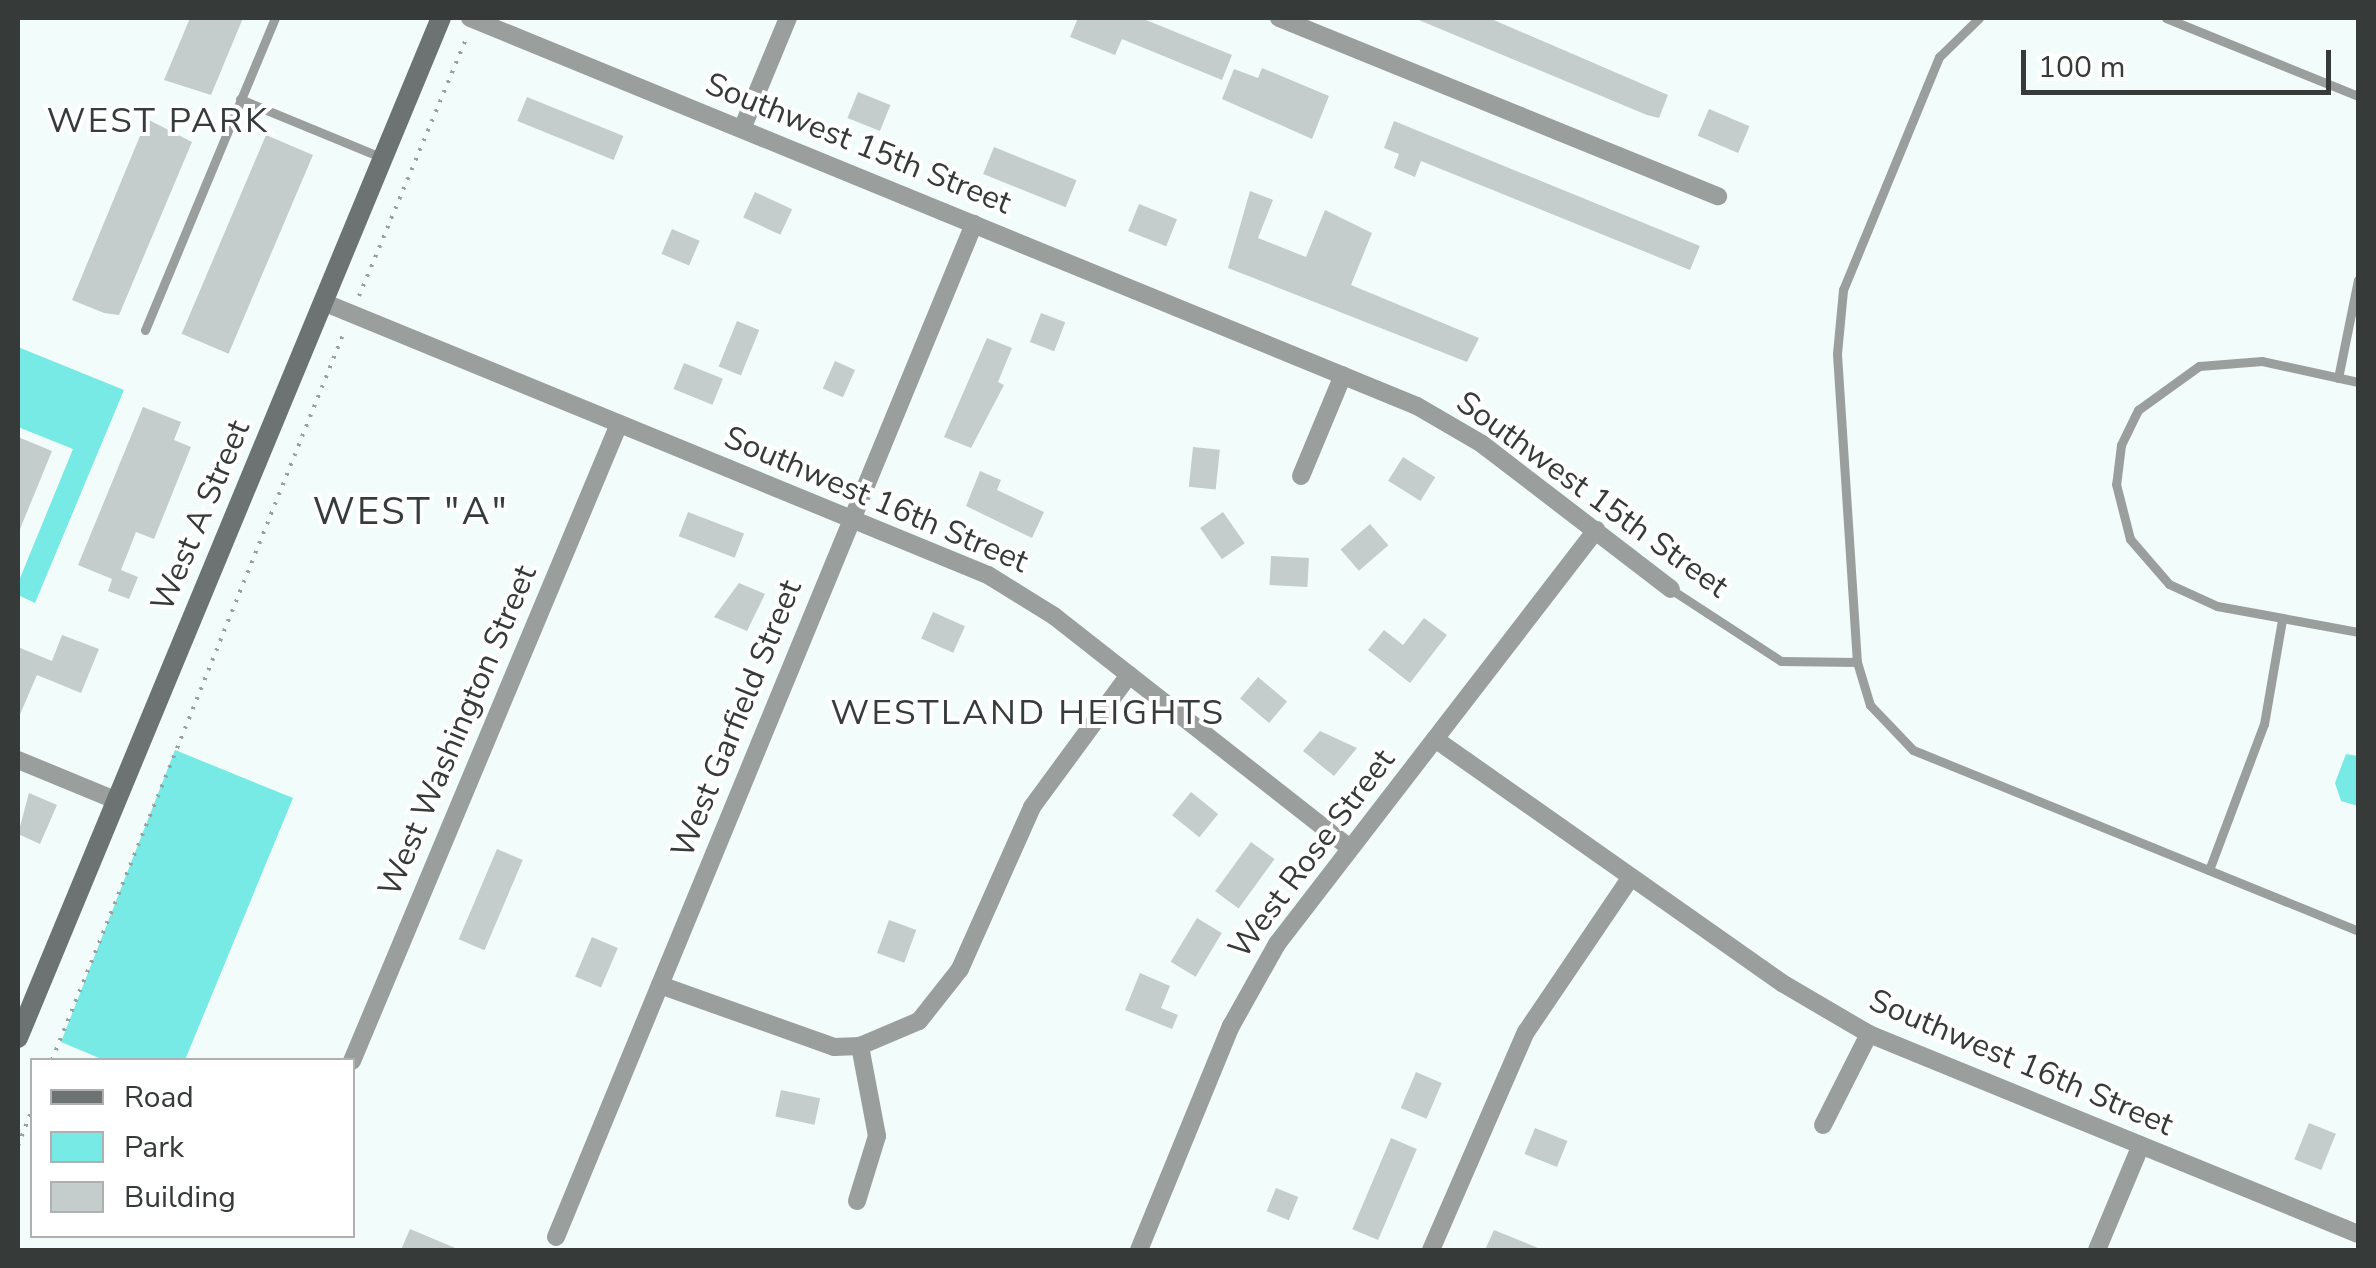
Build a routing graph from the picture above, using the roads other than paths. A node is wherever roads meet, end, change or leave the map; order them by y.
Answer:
1 (276, 18) edge
2 (441, 18) edge
3 (470, 18) edge
4 (788, 18) edge
5 (1280, 18) edge
6 (1979, 18) edge
7 (2166, 18) edge
8 (2358, 96) edge
9 (240, 99) junction
10 (742, 129) junction
11 (383, 158) junction
12 (1718, 196) dead end
13 (974, 224) junction
14 (2358, 280) edge
15 (323, 302) junction
16 (145, 330) dead end
17 (1343, 375) junction
18 (2338, 378) junction
19 (2358, 382) edge
20 (619, 424) junction
21 (1301, 476) dead end
22 (853, 518) junction
23 (1596, 530) junction
24 (1671, 589) joint
25 (2282, 620) junction
26 (2358, 632) edge
27 (1857, 662) junction
28 (1129, 675) junction
29 (1435, 739) junction
30 (18, 760) edge
31 (115, 800) junction
32 (1350, 848) junction
33 (2209, 870) junction
34 (1631, 878) junction
35 (2358, 931) edge
36 (660, 986) junction
37 (1869, 1034) junction
38 (18, 1038) edge
39 (860, 1046) junction
40 (353, 1058) edge
41 (1822, 1126) dead end
42 (2140, 1146) junction
43 (857, 1202) dead end
44 (2356, 1226) edge
45 (556, 1237) dead end
46 (1139, 1250) edge
47 (1431, 1250) edge
48 (2097, 1250) edge

1 - 9 lane
2 - 11 main road, West A Street
3 - 10 street, Southwest 15th Street
4 - 10 street
5 - 12 street
6 - 27 lane
7 - 8 lane
9 - 11 lane
9 - 16 lane
10 - 13 street, Southwest 15th Street
11 - 15 main road, West A Street
13 - 17 street, Southwest 15th Street
13 - 22 street, West Garfield Street
14 - 18 lane
15 - 20 street, Southwest 16th Street
15 - 31 main road, West A Street
17 - 21 street
17 - 23 street, Southwest 15th Street
18 - 19 lane
18 - 25 lane
20 - 22 street, Southwest 16th Street
20 - 40 street, West Washington Street
22 - 28 street, Southwest 16th Street
22 - 36 street, West Garfield Street
23 - 24 street, Southwest 15th Street
23 - 29 street, West Rose Street
24 - 27 lane, Southwest 15th Street
25 - 26 lane
25 - 33 lane
27 - 33 lane
28 - 32 street, Southwest 16th Street
28 - 39 street
29 - 32 street, West Rose Street
29 - 34 street, Southwest 16th Street
30 - 31 street
31 - 38 main road, West A Street
32 - 46 street, West Rose Street
33 - 35 lane
34 - 37 street, Southwest 16th Street
34 - 47 street
36 - 39 street
36 - 45 street, West Garfield Street
37 - 41 street
37 - 42 street, Southwest 16th Street
39 - 43 street
42 - 44 street, Southwest 16th Street
42 - 48 street

